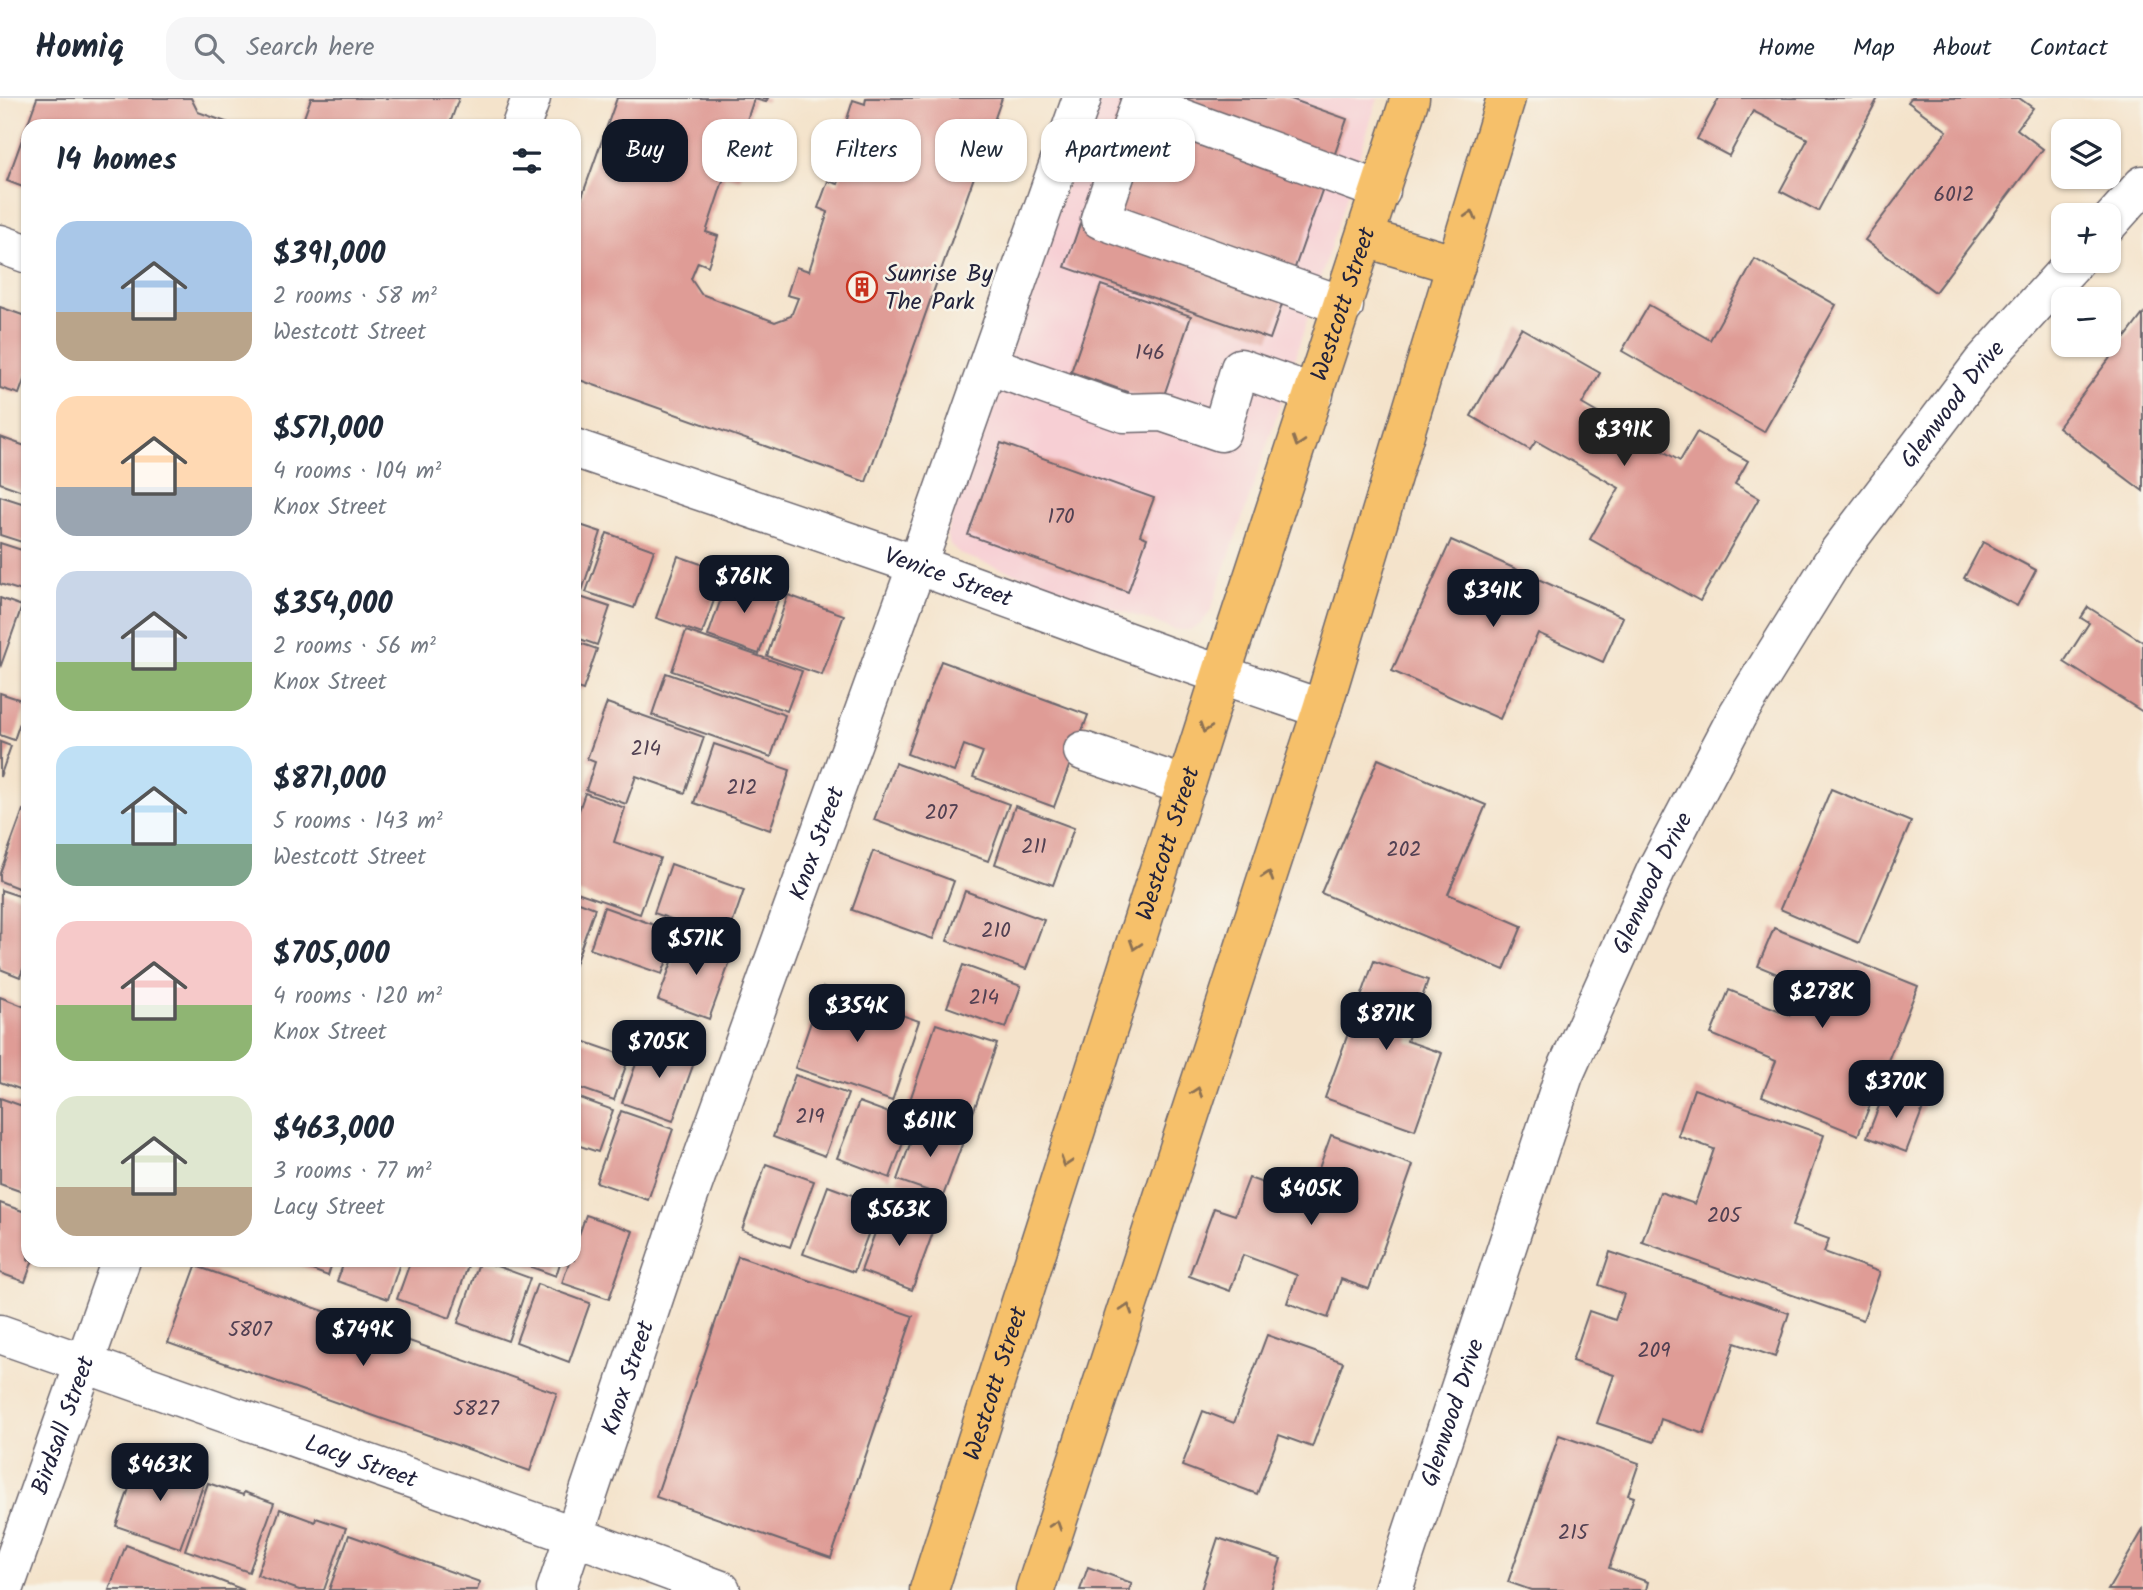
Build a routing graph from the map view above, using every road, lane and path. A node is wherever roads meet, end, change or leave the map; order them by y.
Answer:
1 (531, 98) edge
2 (1082, 98) edge
3 (1410, 98) edge
4 (1506, 98) edge
5 (524, 119) edge
6 (2143, 185) edge
7 (1381, 191) junction
8 (2121, 210) edge
9 (1366, 238) junction
10 (0, 244) edge
11 (21, 252) edge
12 (1456, 265) junction
13 (2064, 273) edge
14 (1344, 306) junction
15 (988, 365) junction
16 (1314, 394) junction
17 (581, 449) edge
18 (917, 565) junction
19 (1222, 675) junction
20 (1322, 709) junction
21 (1083, 751) dead end
22 (1186, 786) junction
23 (118, 1267) edge
24 (0, 1334) edge
25 (84, 1363) junction
26 (575, 1536) junction
27 (4, 1590) edge
28 (556, 1590) edge
29 (721, 1590) edge
30 (929, 1590) edge
31 (1035, 1590) edge
32 (1393, 1590) edge

1 - 5 street
2 - 15 street, Knox Street
3 - 7 main road, Westcott Street
12 -> 4 main road
6 - 8 street
7 - 9 main road, Westcott Street
7 - 14 street
9 - 12 main road
9 - 14 main road, Westcott Street
10 - 11 street
12 - 20 main road
13 - 32 street, Glenwood Drive
14 - 16 main road, Westcott Street
15 - 16 street
15 - 18 street, Knox Street
16 -> 19 main road, Westcott Street
17 - 18 street, Venice Street
18 - 19 street, Venice Street
18 - 26 street, Knox Street
19 - 20 street, Venice Street
19 -> 22 main road, Westcott Street
31 -> 20 main road
21 - 22 street
22 -> 30 main road, Westcott Street
23 - 25 street, Birdsall Street
24 - 25 street, Lacy Street
25 - 26 street, Lacy Street
25 - 27 street, Birdsall Street
26 - 28 street, Knox Street
26 - 29 street, Lacy Street

